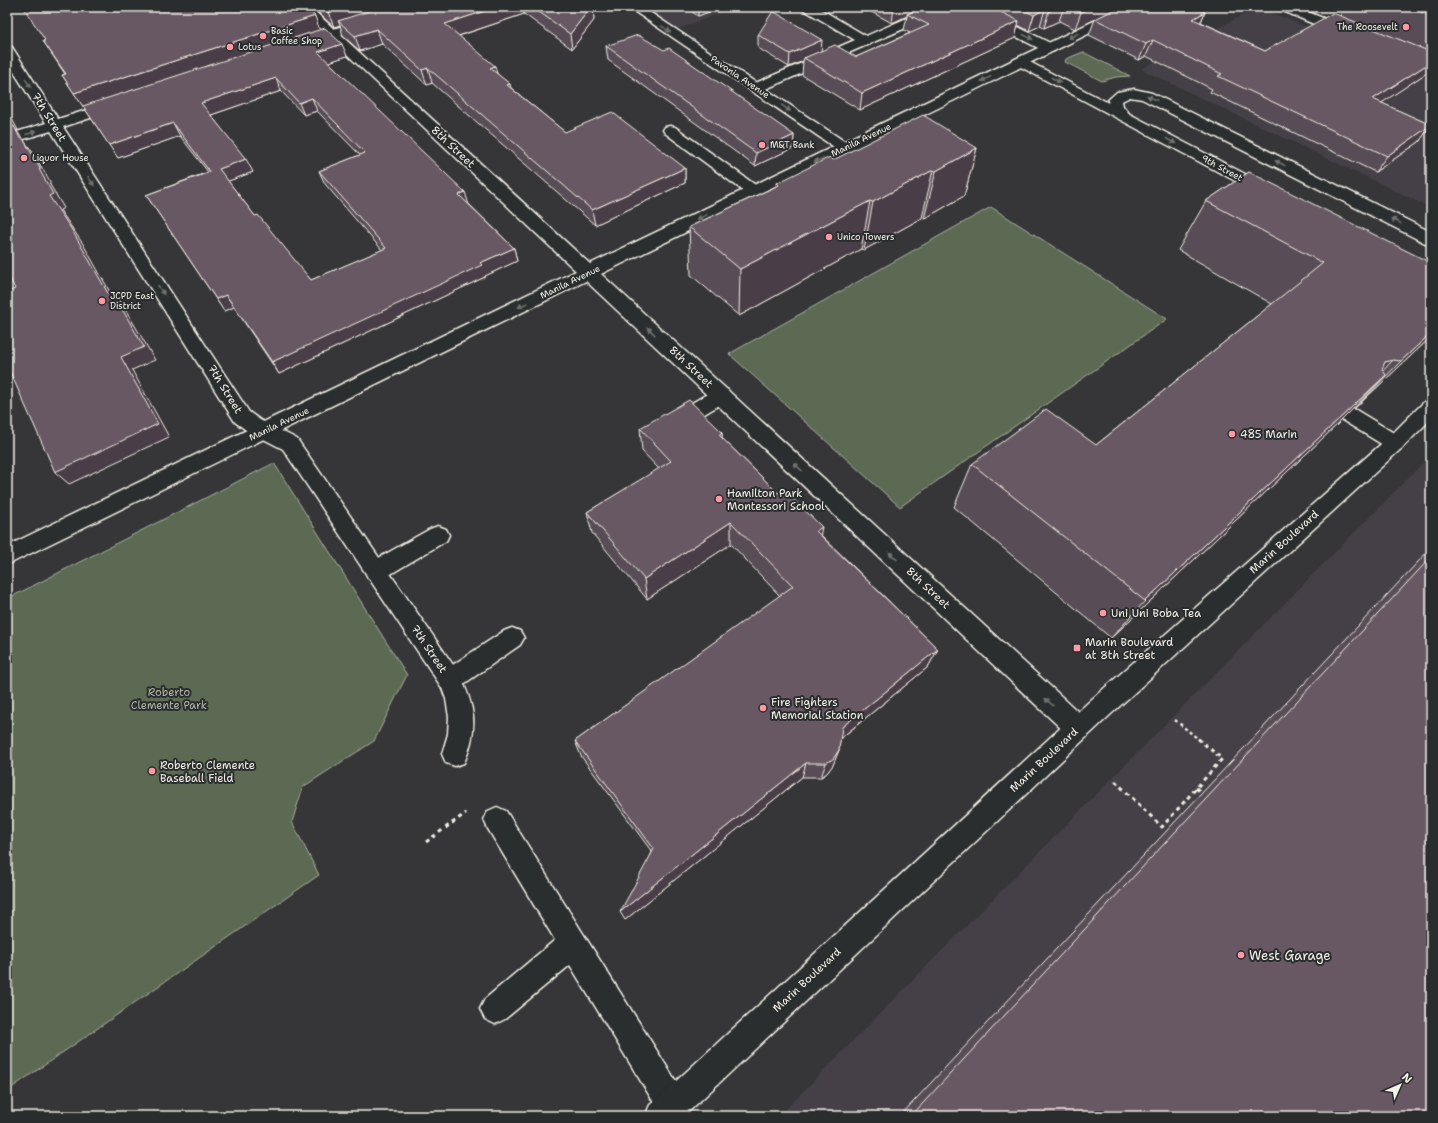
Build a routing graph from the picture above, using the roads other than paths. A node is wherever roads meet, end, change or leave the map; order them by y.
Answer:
1 (303, 7) edge
2 (413, 7) edge
3 (634, 7) edge
4 (808, 7) edge
5 (943, 7) edge
6 (968, 7) edge
7 (1133, 7) edge
8 (1285, 7) edge
9 (332, 34) junction
10 (1358, 37) edge
11 (866, 41) junction
12 (293, 47) edge
13 (1049, 48) junction
14 (7, 50) edge
15 (1022, 62) junction
16 (756, 88) junction
17 (128, 101) edge
18 (1124, 116) junction
19 (55, 125) junction
20 (670, 130) dead end
21 (7, 140) edge
22 (845, 148) junction
23 (755, 192) junction
24 (1276, 197) edge
25 (1431, 239) edge
26 (588, 273) junction
27 (721, 395) junction
28 (1431, 407) edge
29 (1349, 415) edge
30 (266, 430) junction
31 (656, 433) edge
32 (1394, 443) junction
33 (438, 535) dead end
34 (7, 556) edge
35 (376, 571) junction
36 (512, 638) dead end
37 (450, 680) junction
38 (1078, 728) junction
39 (455, 754) dead end
40 (497, 820) dead end
41 (573, 944) junction
42 (495, 1009) dead end
43 (667, 1110) edge

1 - 9 street, 8th Street
2 - 9 street
3 -> 16 street, Pavonia Avenue
4 - 11 street
5 - 11 street
6 -> 13 street
7 -> 13 street, Manila Avenue
8 - 10 street
9 - 12 street
9 - 26 street, 8th Street
11 - 16 street
13 - 15 street, Manila Avenue
14 -> 19 street, 7th Street
15 -> 18 street, 9th Street
15 -> 22 street, Manila Avenue
16 -> 22 street, Pavonia Avenue
17 - 19 street
18 -> 24 street, 9th Street
25 -> 18 street
21 -> 19 street
19 -> 30 street, 7th Street
20 - 23 street
22 -> 23 street, Manila Avenue
23 -> 26 street, Manila Avenue
27 -> 26 street, 8th Street
26 -> 30 street, Manila Avenue
27 - 31 street
38 -> 27 street, 8th Street
28 - 32 street, Marin Boulevard
29 - 32 street
30 - 34 street, Manila Avenue
30 - 35 street, 7th Street
32 - 38 street, Marin Boulevard
33 - 35 street
35 - 37 street, 7th Street
36 - 37 street
37 - 39 street, 7th Street
38 - 43 street, Marin Boulevard
40 - 41 street
41 - 42 street
41 - 43 street

